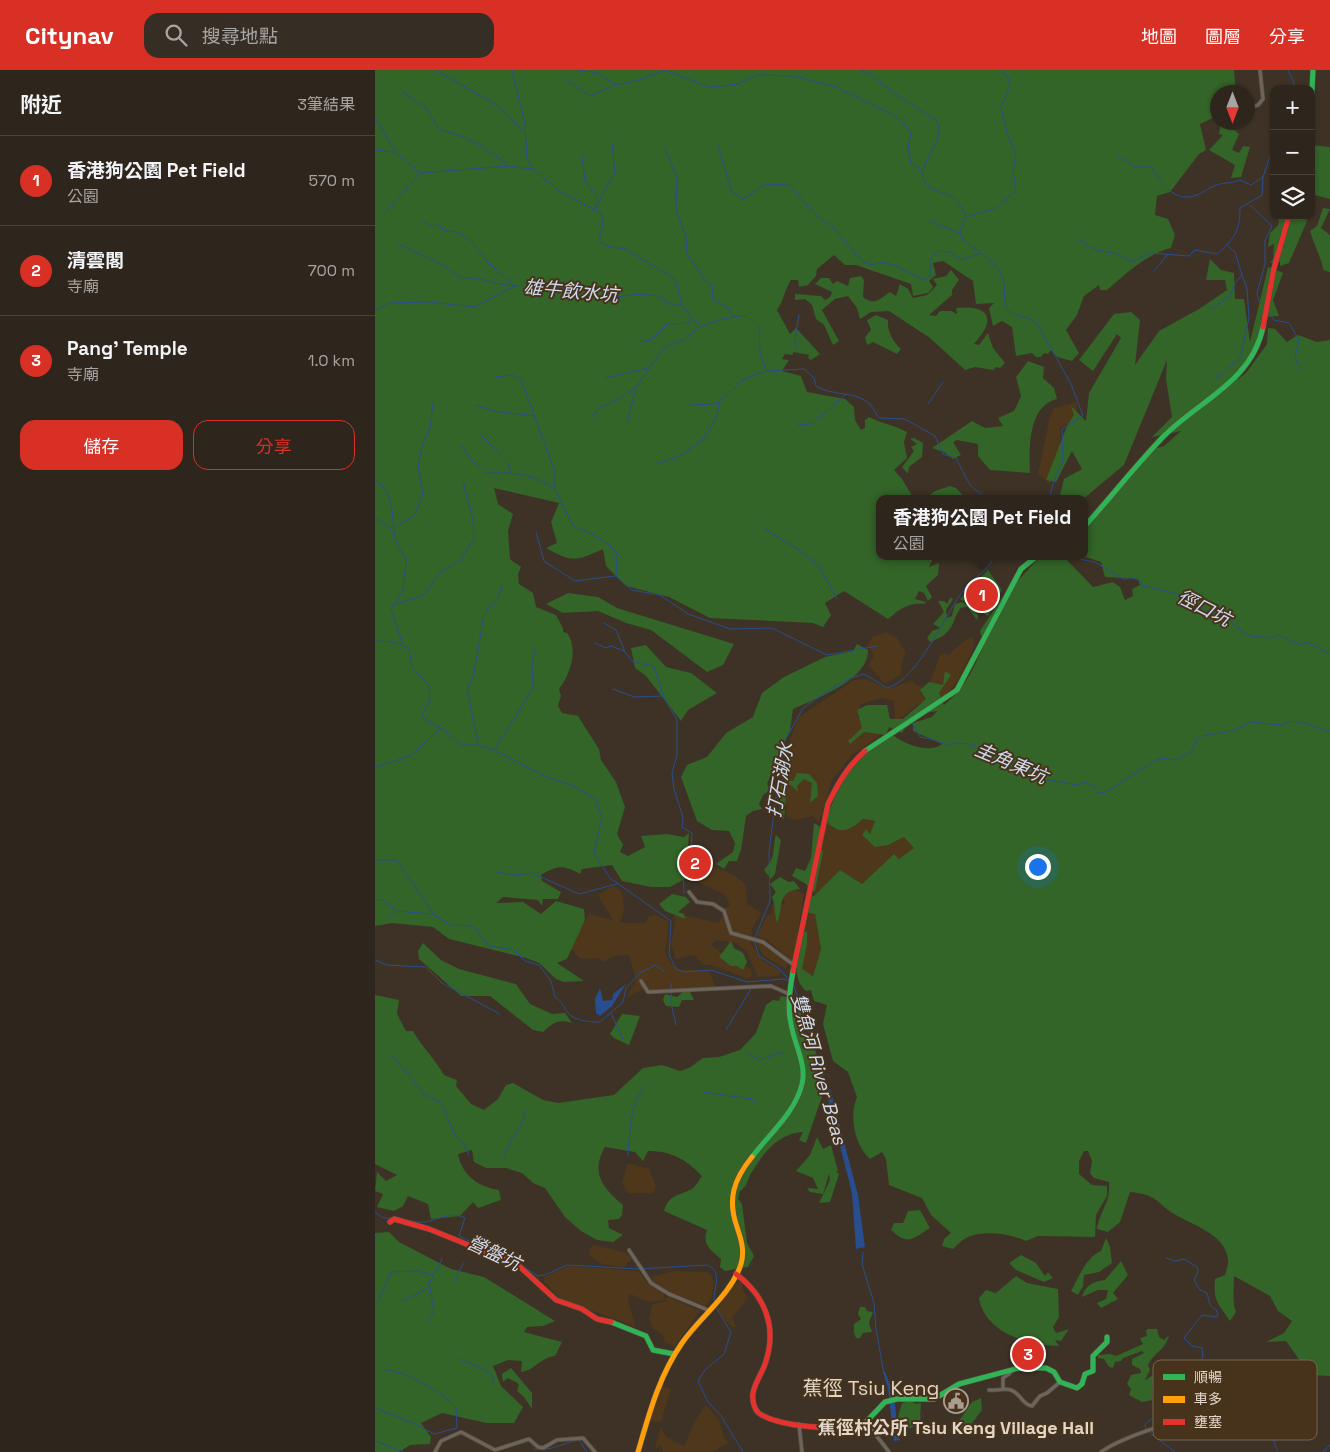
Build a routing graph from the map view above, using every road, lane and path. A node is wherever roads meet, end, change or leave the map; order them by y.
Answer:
1 (1260, 70) edge
2 (1313, 70) edge
3 (1312, 85) edge
4 (1255, 106) edge
5 (1288, 220) edge
6 (1088, 523) edge
7 (1032, 560) edge
8 (689, 892) dead end
9 (795, 966) junction
10 (641, 981) dead end
11 (790, 991) junction
12 (390, 1222) dead end
13 (629, 1250) dead end
14 (736, 1274) junction
15 (708, 1310) junction
16 (1107, 1337) dead end
17 (674, 1354) junction
18 (1013, 1370) junction
19 (1059, 1382) junction
20 (1003, 1389) junction
21 (989, 1390) dead end
22 (799, 1423) junction
23 (864, 1425) junction
24 (1153, 1429) edge
25 (435, 1452) edge
26 (595, 1452) edge
27 (638, 1452) edge
28 (802, 1452) edge
29 (889, 1452) edge
30 (1101, 1452) edge

1 - 4 street
2 - 3 main road
5 - 6 main road
7 - 9 main road
8 - 9 street
9 - 11 main road
10 - 11 street
11 - 14 main road
12 - 17 main road
13 - 15 street
14 - 15 main road
14 - 22 main road
15 - 17 main road
16 - 19 main road
17 - 27 main road
18 - 19 main road
18 - 20 street
18 - 23 main road
19 - 20 street
20 - 21 street
22 - 23 main road
22 - 28 street
23 - 29 street
24 - 30 street
25 - 26 street

